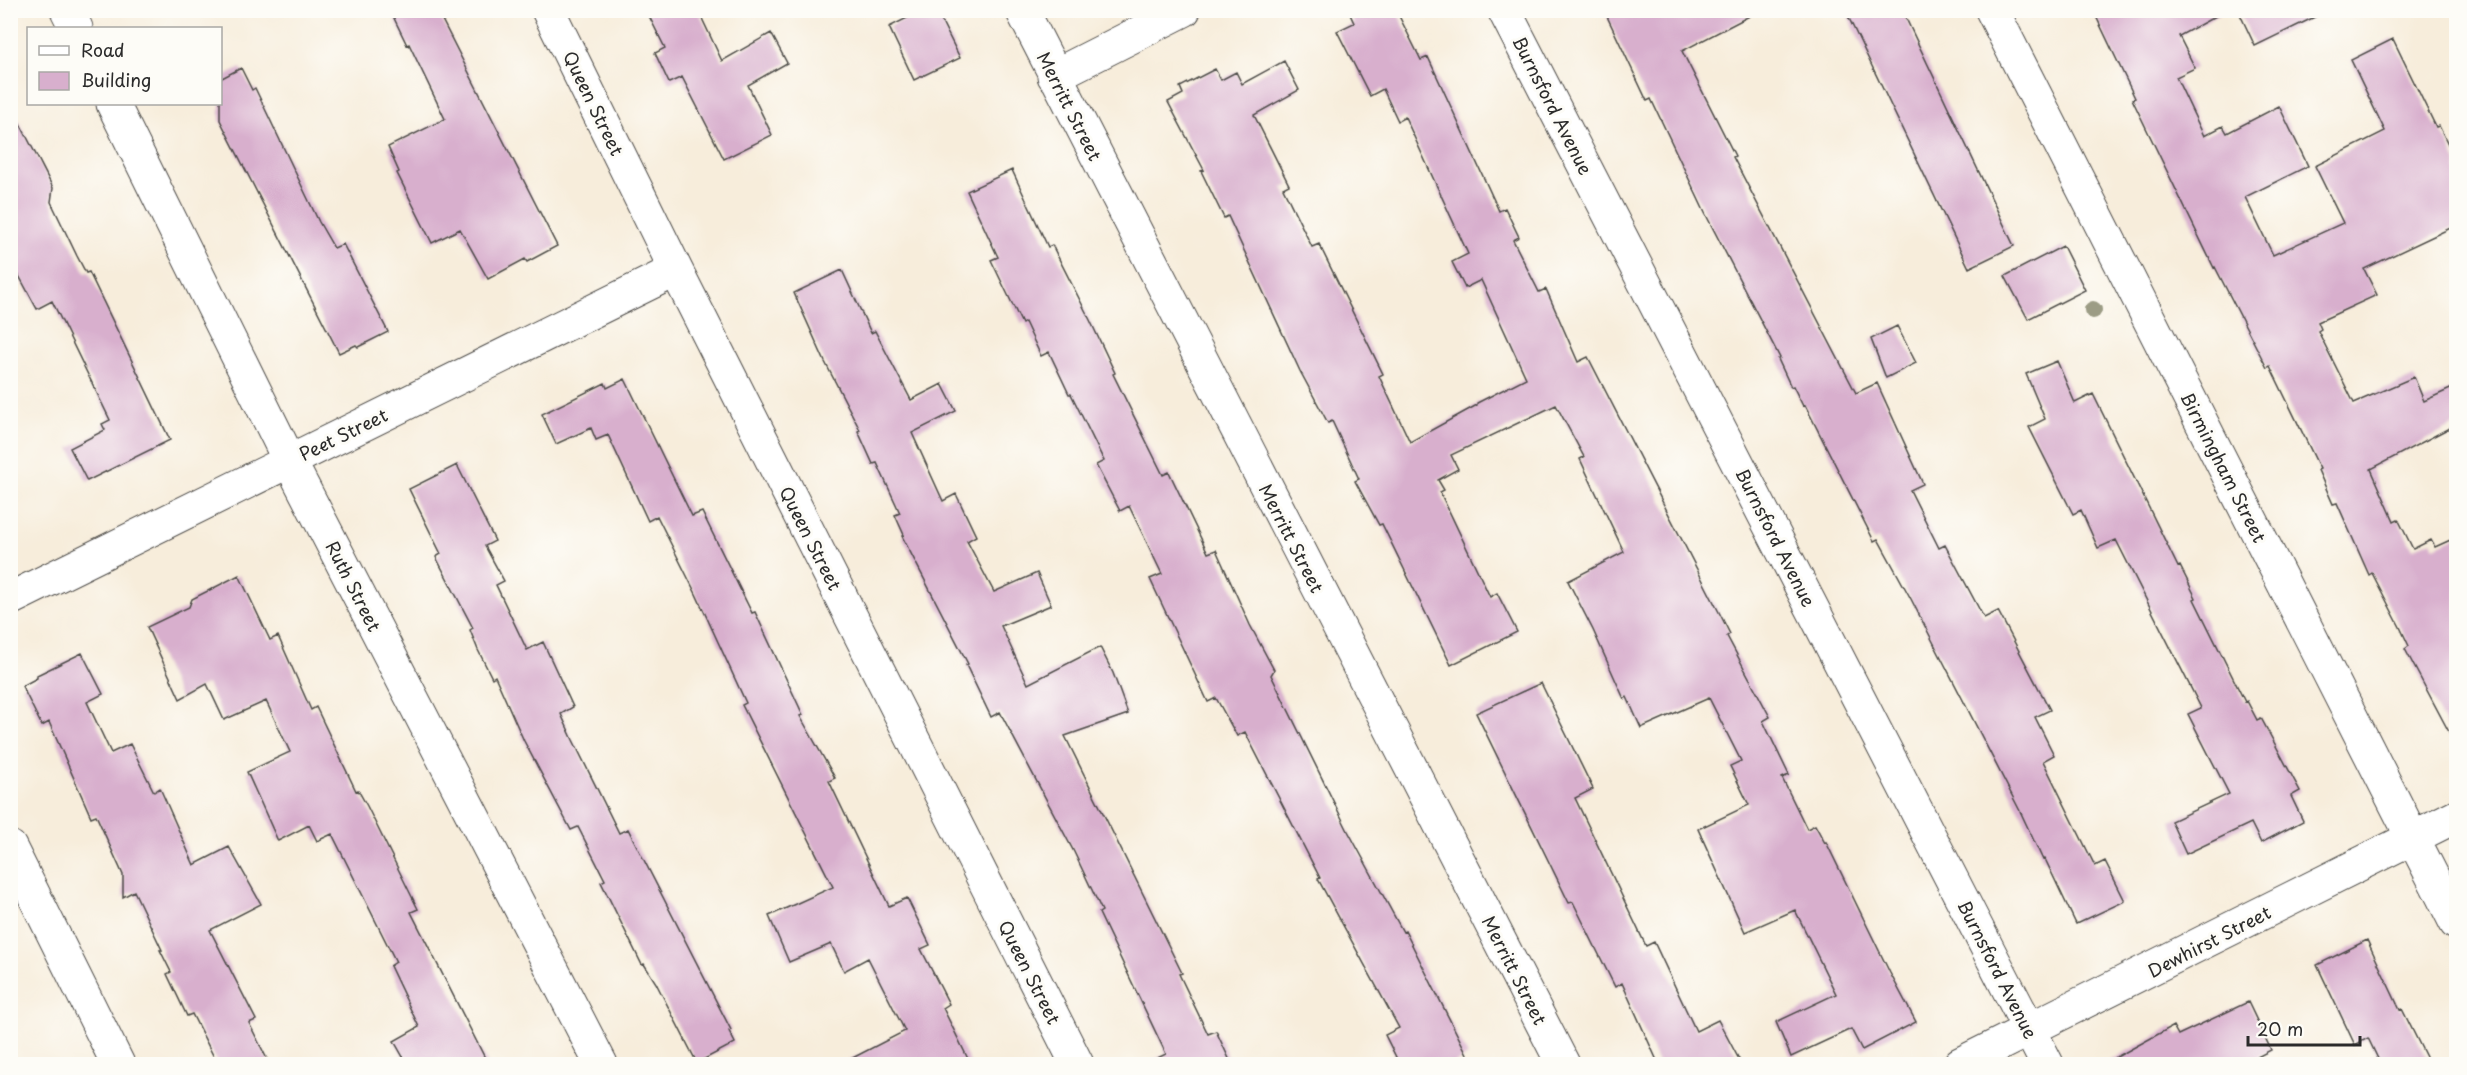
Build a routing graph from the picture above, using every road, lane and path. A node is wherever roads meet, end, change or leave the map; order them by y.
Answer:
1 (67, 10) edge
2 (548, 10) edge
3 (1023, 10) edge
4 (1184, 10) edge
5 (1504, 10) edge
6 (1992, 10) edge
7 (76, 27) edge
8 (1054, 76) junction
9 (113, 105) edge
10 (676, 270) junction
11 (289, 460) junction
12 (10, 599) edge
13 (2457, 816) edge
14 (2414, 838) junction
15 (10, 847) edge
16 (2457, 923) edge
17 (2030, 1030) junction
18 (118, 1065) edge
19 (601, 1065) edge
20 (1077, 1065) edge
21 (1563, 1065) edge
22 (1960, 1065) edge
23 (2047, 1065) edge

1 - 7 street
2 - 10 street, Queen Street
3 - 8 street, Merritt Street
4 - 8 street
5 - 17 street, Burnsford Avenue
6 - 14 street, Birmingham Street
8 - 21 street, Merritt Street
9 - 11 street, Ruth Street
10 - 11 street, Peet Street
10 - 20 street, Queen Street
11 - 12 street, Peet Street
11 - 19 street, Ruth Street
13 - 14 street, Dewhirst Street
14 - 16 street, Birmingham Street
14 - 17 street, Dewhirst Street
15 - 18 street
17 - 22 street, Dewhirst Street
17 - 23 street, Burnsford Avenue

